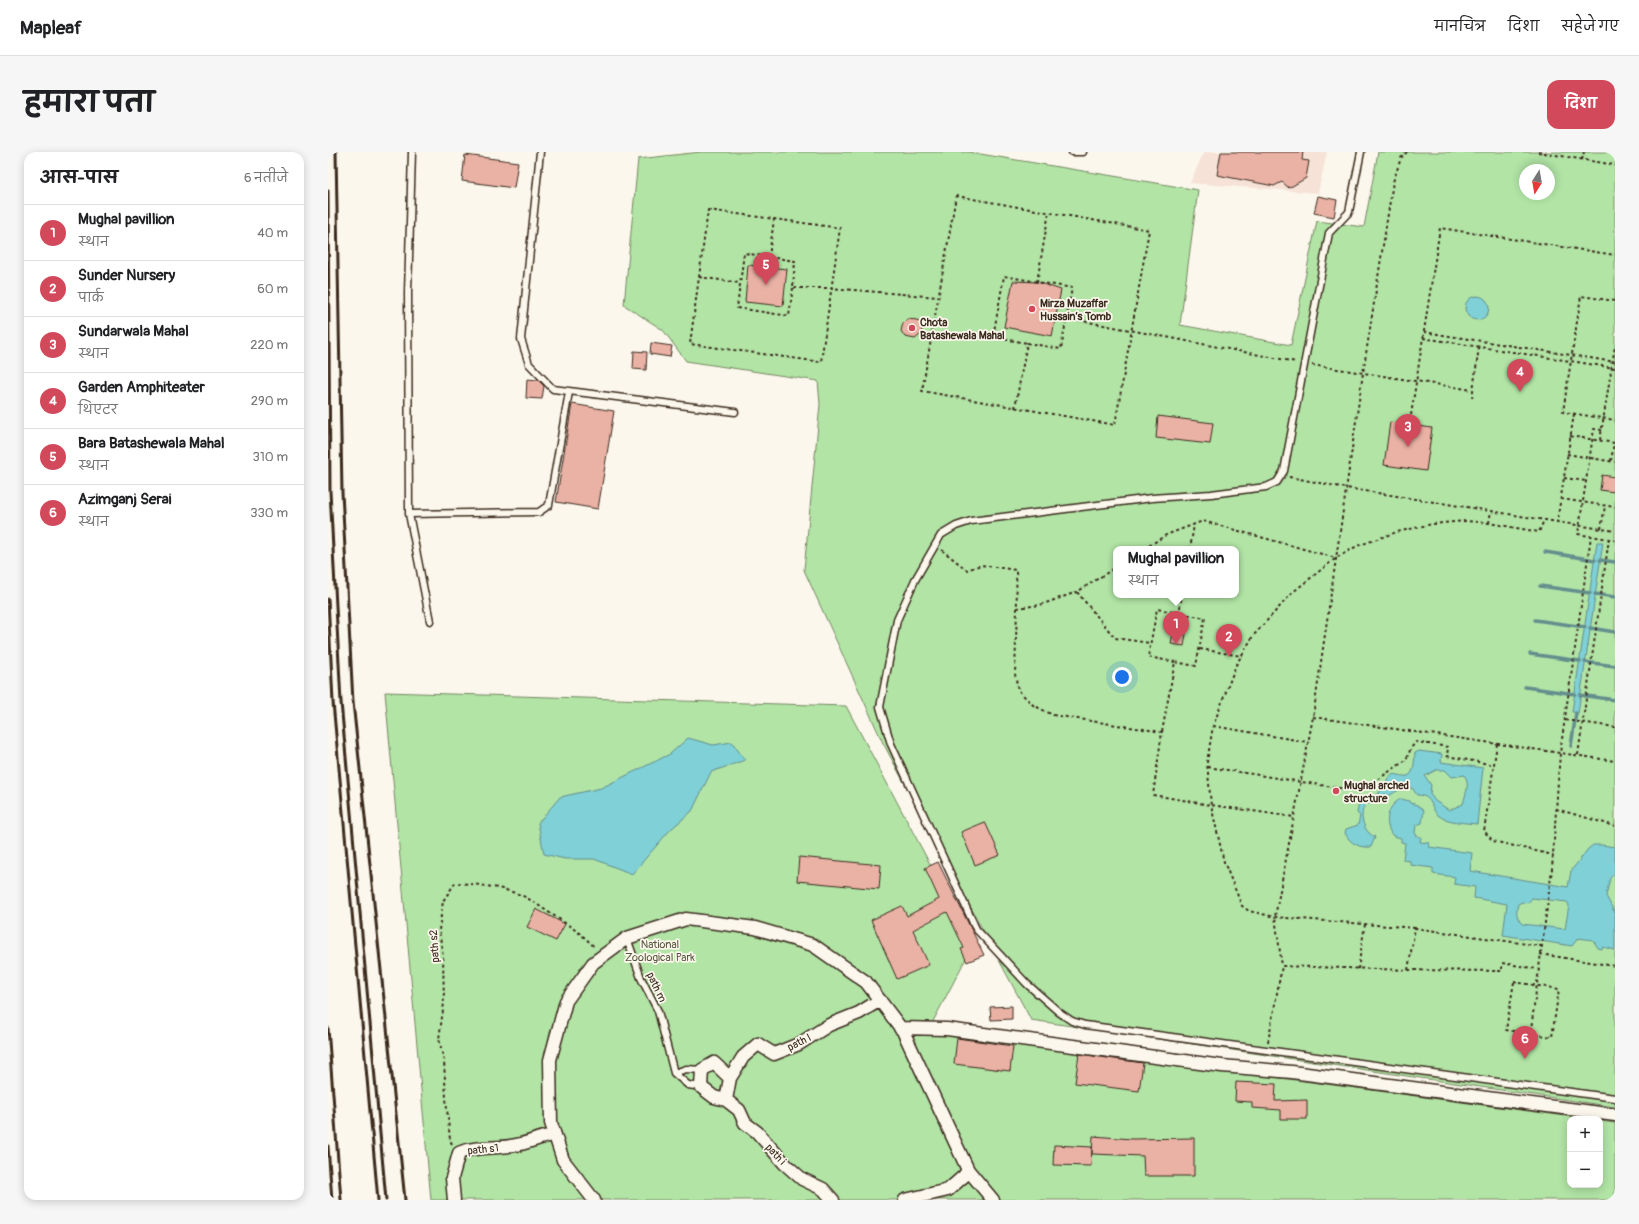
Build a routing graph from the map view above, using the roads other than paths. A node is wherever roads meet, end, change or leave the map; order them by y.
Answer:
1 (412, 152) edge
2 (540, 152) edge
3 (1072, 152) edge
4 (1083, 152) edge
5 (1361, 152) edge
6 (569, 392) junction
7 (735, 412) dead end
8 (409, 514) junction
9 (430, 621) dead end
10 (627, 938) junction
11 (880, 1000) junction
12 (900, 1028) junction
13 (702, 1070) junction
14 (674, 1072) junction
15 (730, 1078) junction
16 (701, 1087) junction
17 (1615, 1098) edge
18 (726, 1100) junction
19 (1615, 1115) edge
20 (555, 1135) junction
21 (968, 1170) junction
22 (454, 1200) edge
23 (594, 1200) edge
24 (833, 1200) edge
25 (906, 1200) edge
26 (993, 1200) edge

1 - 8 lane
2 - 6 lane
3 - 4 lane
5 - 17 lane
6 - 7 lane
6 - 8 lane
8 - 9 lane
10 - 11 street
10 - 14 lane, path m
10 - 20 street
11 - 12 street
11 - 15 street, path l
12 - 19 street
12 - 21 street
13 - 14 lane
13 - 15 street
13 - 16 street
14 - 16 lane
15 - 18 street
16 - 18 street, path i
18 - 24 street, path i
20 - 22 street, path s1
20 - 23 street
21 - 25 street
21 - 26 street

